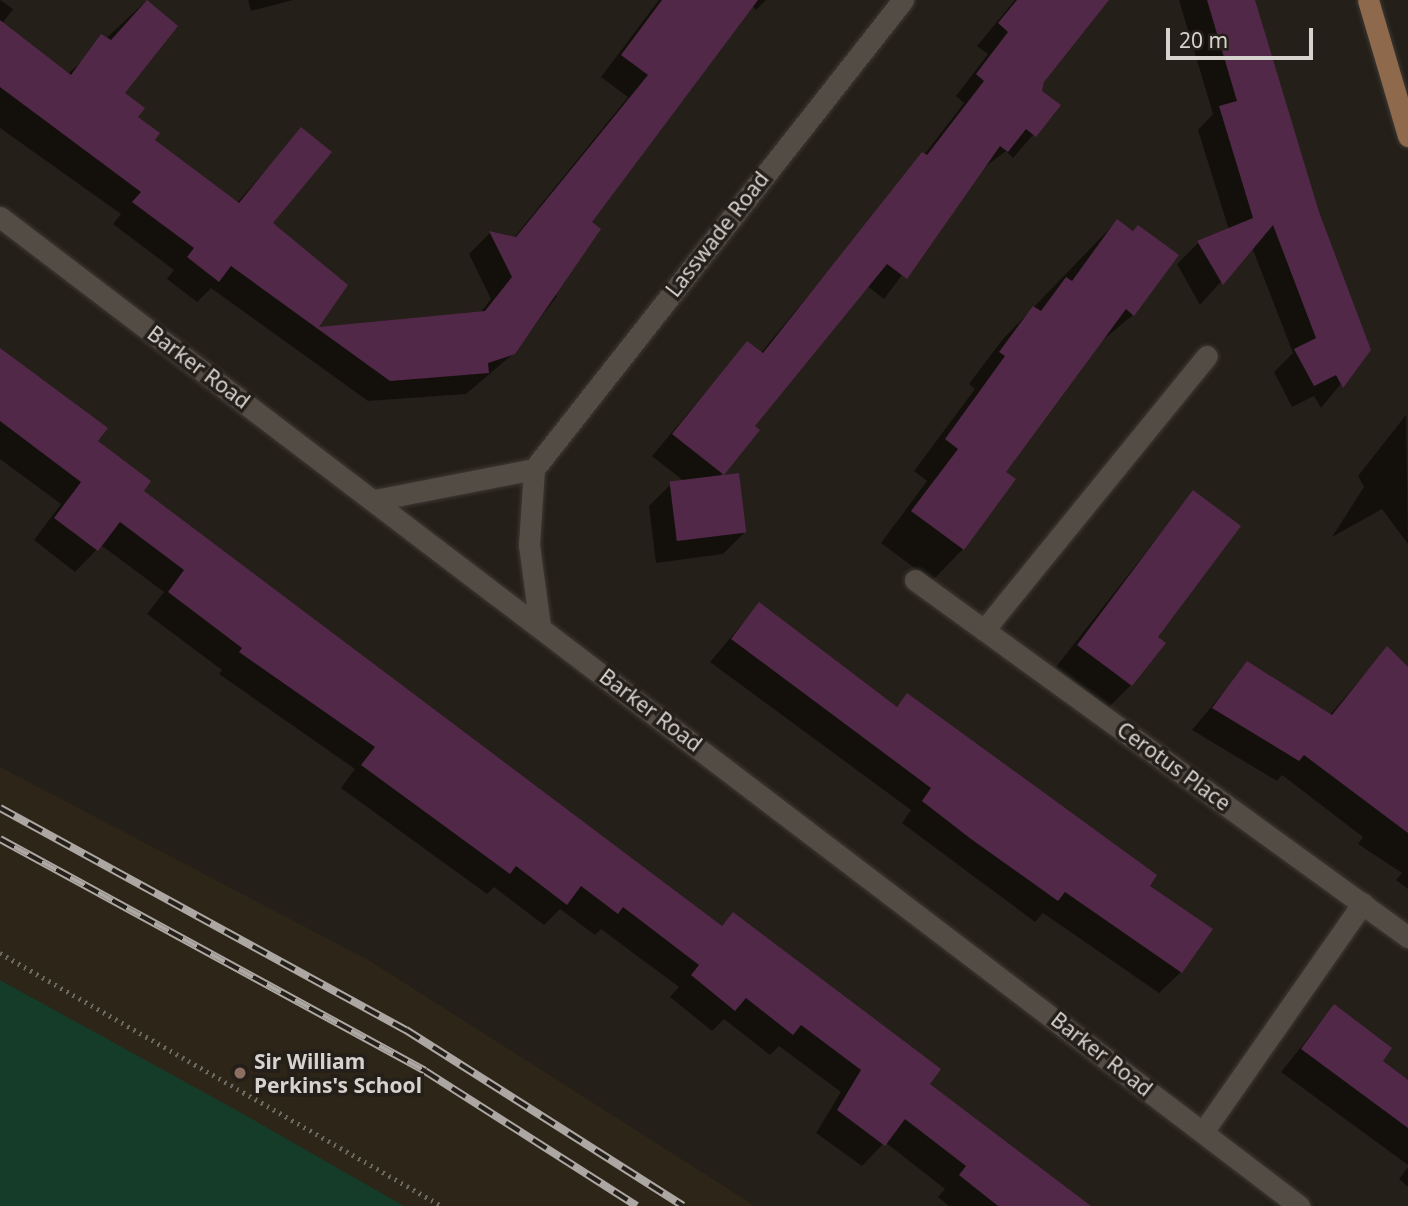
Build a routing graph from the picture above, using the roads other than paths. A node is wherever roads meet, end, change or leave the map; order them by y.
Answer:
1 (903, 0) edge
2 (1368, 0) edge
3 (1408, 136) edge
4 (0, 217) edge
5 (1207, 356) dead end
6 (534, 469) junction
7 (375, 500) junction
8 (915, 580) dead end
9 (540, 626) junction
10 (984, 630) junction
11 (1363, 903) junction
12 (1408, 937) edge
13 (1203, 1132) junction
14 (1299, 1206) edge

1 - 6 street, Lasswade Road
2 - 3 main road
4 - 7 street, Barker Road
5 - 10 street
6 - 7 street
6 - 9 street
7 - 9 street, Barker Road
8 - 10 street, Cerotus Place
9 - 13 street, Barker Road
10 - 11 street, Cerotus Place
11 - 12 street, Cerotus Place
11 - 13 street
13 - 14 street, Barker Road

